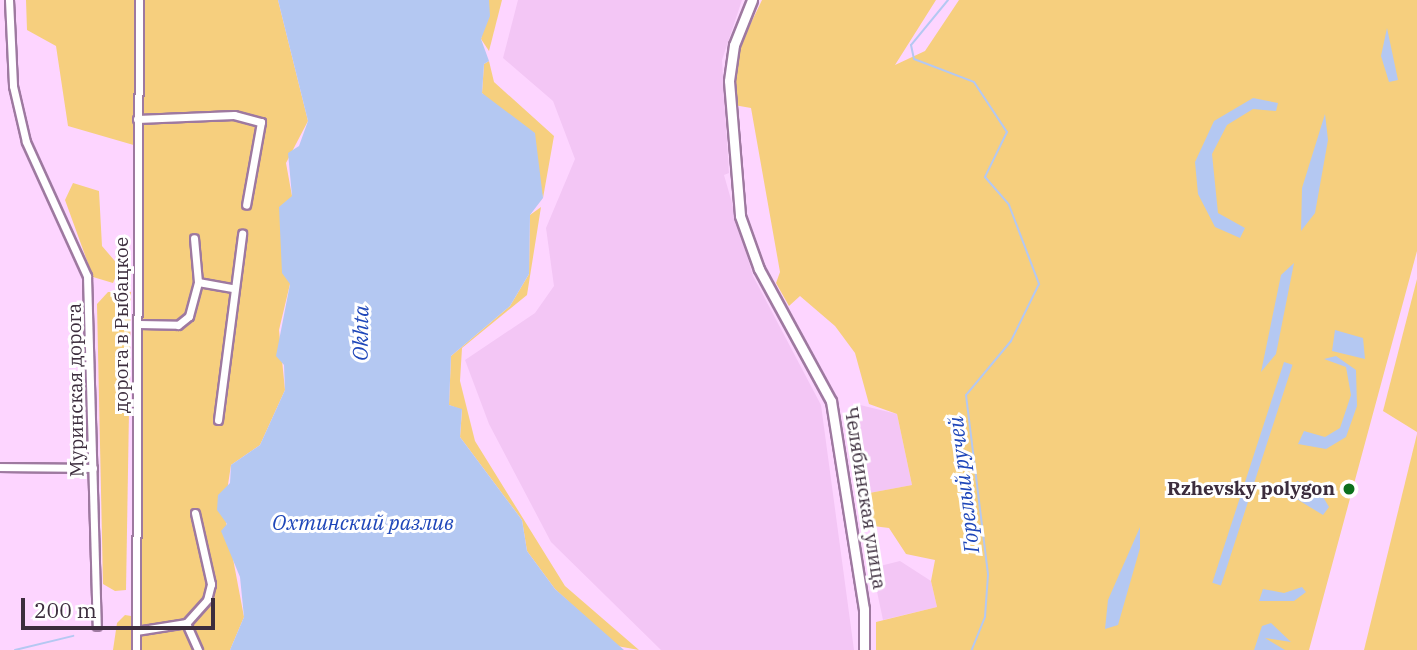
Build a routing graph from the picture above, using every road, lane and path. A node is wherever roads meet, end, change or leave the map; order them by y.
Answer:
1 (9, 0) edge
2 (139, 0) edge
3 (752, 0) edge
4 (10, 29) junction
5 (0, 30) edge
6 (137, 119) junction
7 (246, 205) dead end
8 (242, 234) dead end
9 (194, 238) dead end
10 (198, 282) junction
11 (232, 288) junction
12 (139, 324) junction
13 (218, 420) dead end
14 (0, 467) edge
15 (93, 468) junction
16 (195, 513) dead end
17 (186, 623) junction
18 (97, 626) dead end
19 (136, 631) junction
20 (136, 650) edge
21 (198, 650) edge
22 (864, 650) edge

1 - 4 street, Муринская дорога
2 - 6 street, дорога в Рыбацкое
3 - 22 street, Челябинская улица
4 - 5 street
4 - 15 street, Муринская дорога
6 - 7 street
6 - 12 street, дорога в Рыбацкое
8 - 11 street
9 - 10 street
10 - 11 street
10 - 12 street
11 - 13 street
12 - 19 street, дорога в Рыбацкое
14 - 15 street
15 - 18 street, Муринская дорога
16 - 17 street
17 - 19 street
17 - 21 street
19 - 20 street, дорога в Рыбацкое

